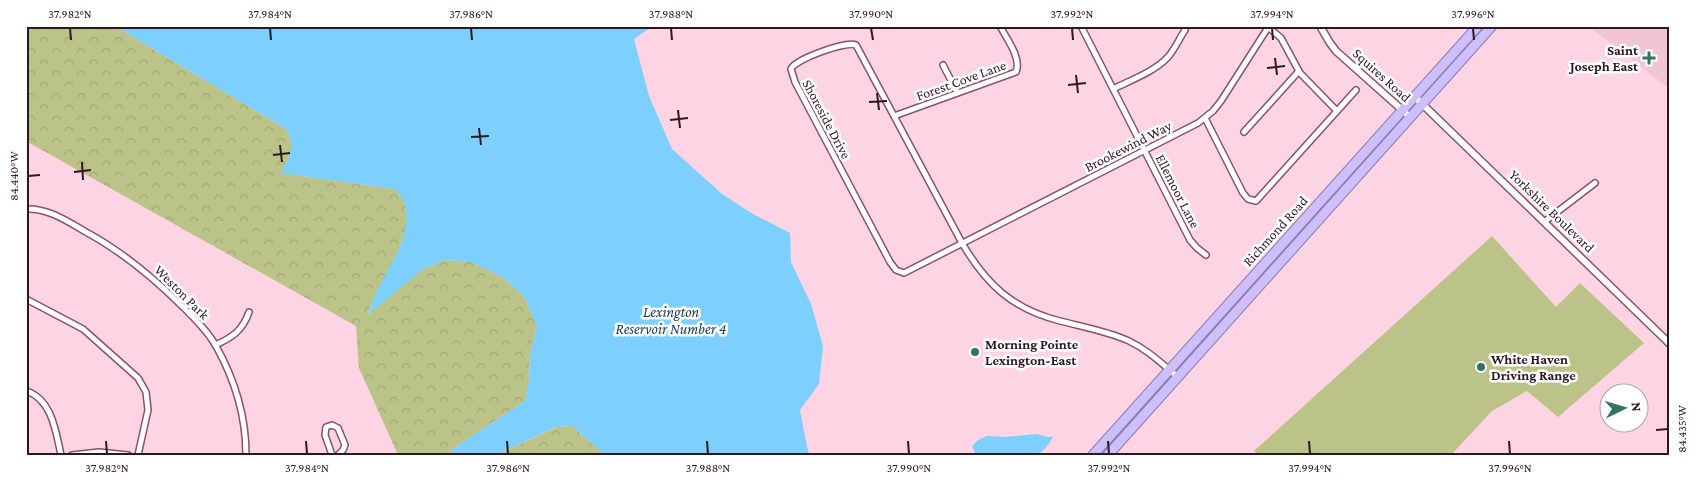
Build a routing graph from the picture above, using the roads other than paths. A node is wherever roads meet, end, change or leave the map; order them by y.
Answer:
1 (1000, 26) edge
2 (1082, 26) edge
3 (1268, 26) edge
4 (1320, 26) edge
5 (1478, 26) edge
6 (1492, 26) edge
7 (1185, 30) dead end
8 (944, 65) dead end
9 (1299, 71) junction
10 (1114, 89) junction
11 (1356, 90) dead end
12 (957, 92) junction
13 (1419, 100) junction
14 (1337, 111) junction
15 (1407, 114) junction
16 (894, 116) junction
17 (1204, 118) junction
18 (1244, 132) dead end
19 (1144, 150) junction
20 (1596, 184) dead end
21 (26, 209) edge
22 (1544, 222) junction
23 (962, 243) junction
24 (1206, 255) dead end
25 (26, 299) edge
26 (249, 312) dead end
27 (1670, 344) edge
28 (215, 345) junction
29 (1170, 370) junction
30 (1178, 377) junction
31 (26, 391) edge
32 (61, 455) edge
33 (72, 455) edge
34 (128, 455) edge
35 (138, 455) edge
36 (246, 455) edge
37 (332, 455) edge
38 (338, 455) edge
39 (1094, 455) edge
40 (1108, 455) edge

1 - 12 street, Forest Cove Lane
2 - 10 street, Ellemoor Lane
3 - 9 street
3 - 17 street, Brookewind Way
4 - 15 street, Squires Road
5 - 13 highway, Richmond Road
6 - 13 highway, Richmond Road
7 - 10 street
8 - 12 street
9 - 14 street
9 - 18 street
10 - 19 street, Ellemoor Lane
11 - 14 street
12 - 16 street, Forest Cove Lane
13 - 15 highway, Richmond Road
13 - 22 street, Yorkshire Boulevard
14 - 17 street
15 - 29 highway, Richmond Road
15 - 30 highway, Richmond Road
16 - 23 street, Shoreside Drive
16 - 23 street, Shoreside Drive
17 - 19 street, Brookewind Way
19 - 23 street, Brookewind Way
19 - 24 street, Ellemoor Lane
20 - 22 street
21 - 28 street, Weston Park
22 - 27 street, Yorkshire Boulevard
23 - 29 street, Shoreside Drive
25 - 35 street
26 - 28 street
28 - 36 street, Weston Park
29 - 30 street, Shoreside Drive
29 - 39 highway, Richmond Road
30 - 40 highway, Richmond Road
31 - 32 street
33 - 34 street
37 - 38 street

